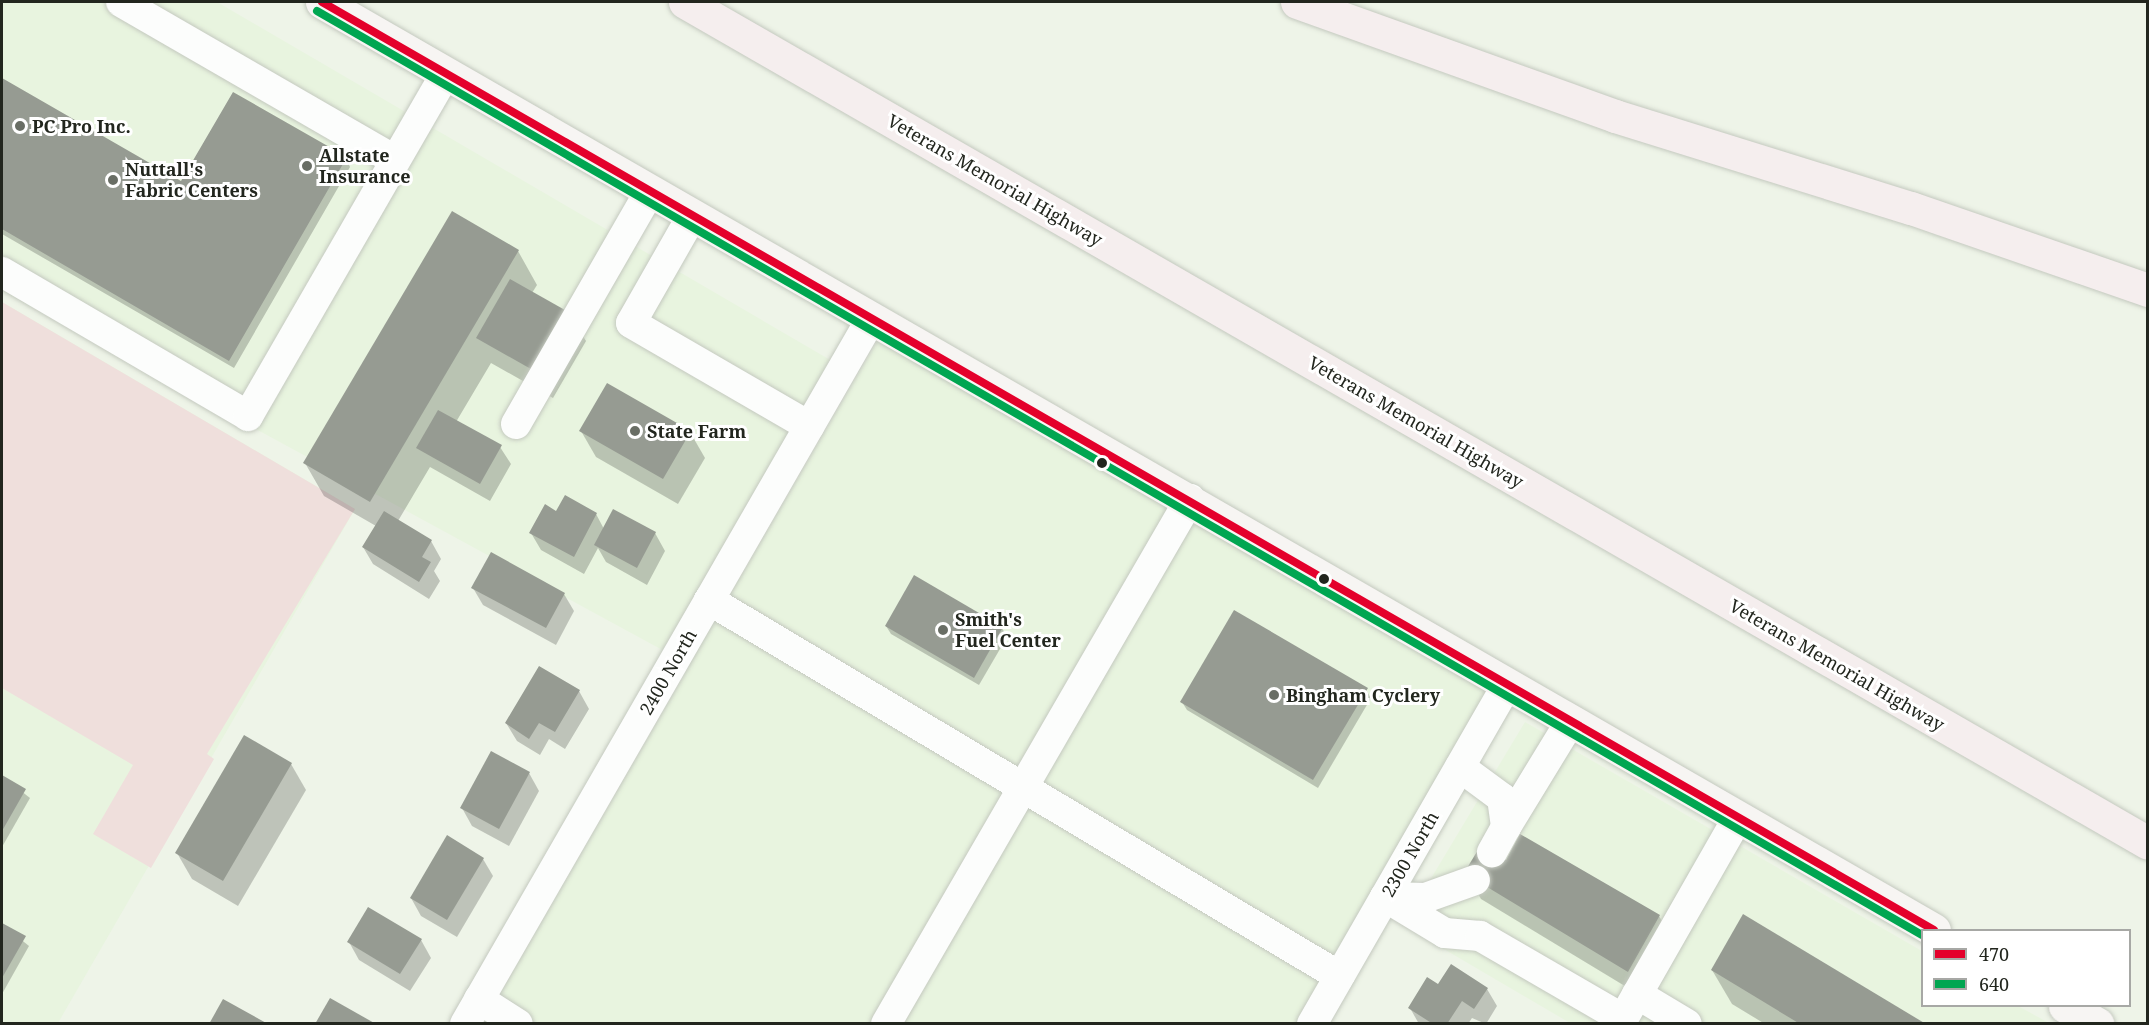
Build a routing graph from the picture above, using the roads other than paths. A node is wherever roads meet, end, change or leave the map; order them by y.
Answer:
1 (121, 2) edge
2 (322, 2) edge
3 (685, 2) edge
4 (1297, 2) edge
5 (446, 73) junction
6 (395, 160) junction
7 (651, 192) junction
8 (692, 216) junction
9 (2, 272) edge
10 (2148, 290) edge
11 (871, 320) junction
12 (516, 424) dead end
13 (809, 426) junction
14 (1190, 499) junction
15 (709, 600) junction
16 (1507, 685) junction
17 (1570, 722) junction
18 (1460, 767) junction
19 (1021, 786) junction
20 (1737, 819) junction
21 (2148, 843) edge
22 (1475, 880) dead end
23 (1385, 897) junction
24 (1932, 929) edge
25 (1340, 976) junction
26 (1638, 994) junction
27 (2069, 1007) edge
28 (472, 1011) edge
29 (518, 1023) edge
30 (886, 1023) edge
31 (1312, 1023) edge
32 (1687, 1023) edge
33 (2097, 1023) edge

1 - 6 street
2 - 5 main road
3 - 21 highway, Veterans Memorial Highway
4 - 10 highway
5 - 6 street
5 - 7 main road
6 - 9 street
7 - 8 main road
7 - 12 street
8 - 11 main road
8 - 13 street
11 - 13 street, 2400 North
11 - 14 main road
13 - 15 street, 2400 North
14 - 16 main road
14 - 19 street
15 - 19 street
15 - 28 street, 2400 North
16 - 17 main road
16 - 18 street, 2300 North
17 - 18 street
17 - 20 main road
18 - 23 street, 2300 North
19 - 25 street
19 - 30 street
20 - 24 main road
20 - 26 street
22 - 23 street
23 - 25 street, 2300 North
23 - 26 street
25 - 31 street, 2300 North
26 - 32 street
27 - 33 main road
28 - 29 street

